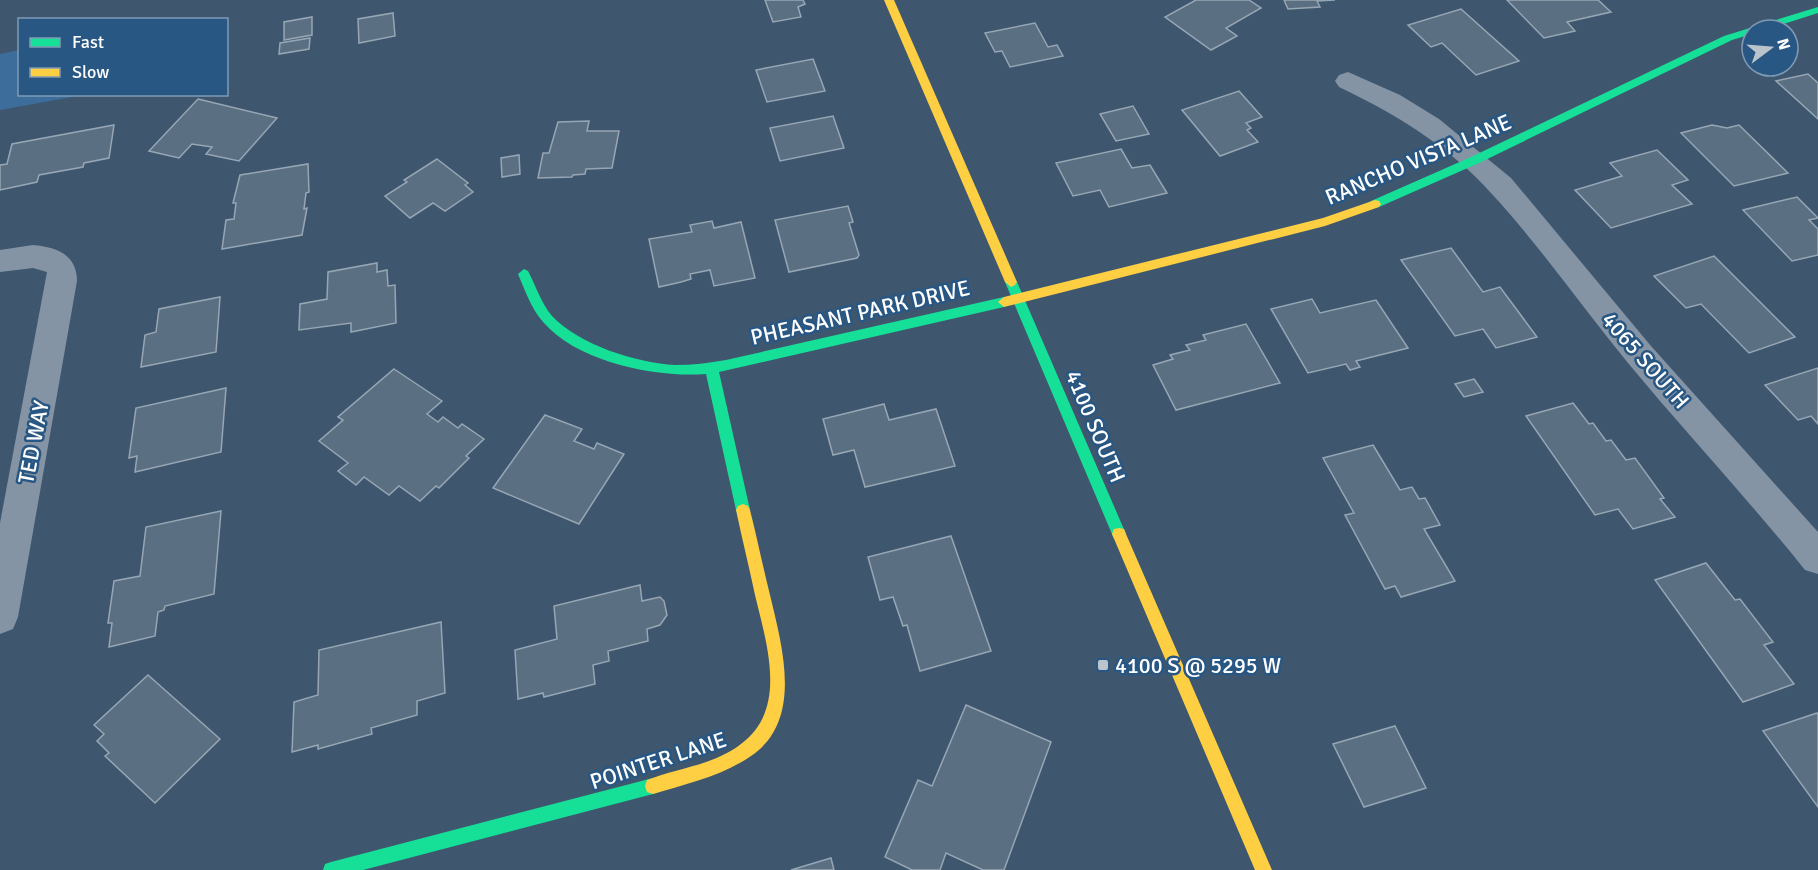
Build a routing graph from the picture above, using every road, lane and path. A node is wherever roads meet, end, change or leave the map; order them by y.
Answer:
1 (889, 0) edge
2 (1818, 10) edge
3 (1348, 81) dead end
4 (1475, 160) junction
5 (0, 261) edge
6 (524, 274) dead end
7 (1018, 297) junction
8 (711, 367) junction
9 (1818, 558) edge
10 (0, 616) edge
11 (332, 870) edge
12 (1264, 870) edge

1 - 7 street, 4100 SOUTH
2 - 4 street, RANCHO VISTA LANE
3 - 4 street, 4065 SOUTH
4 - 7 street, RANCHO VISTA LANE
4 - 9 street, 4065 SOUTH
5 - 10 street, TED WAY
6 - 8 street, PHEASANT PARK DRIVE
7 - 8 street, PHEASANT PARK DRIVE
7 - 12 street, 4100 SOUTH
8 - 11 street, POINTER LANE

